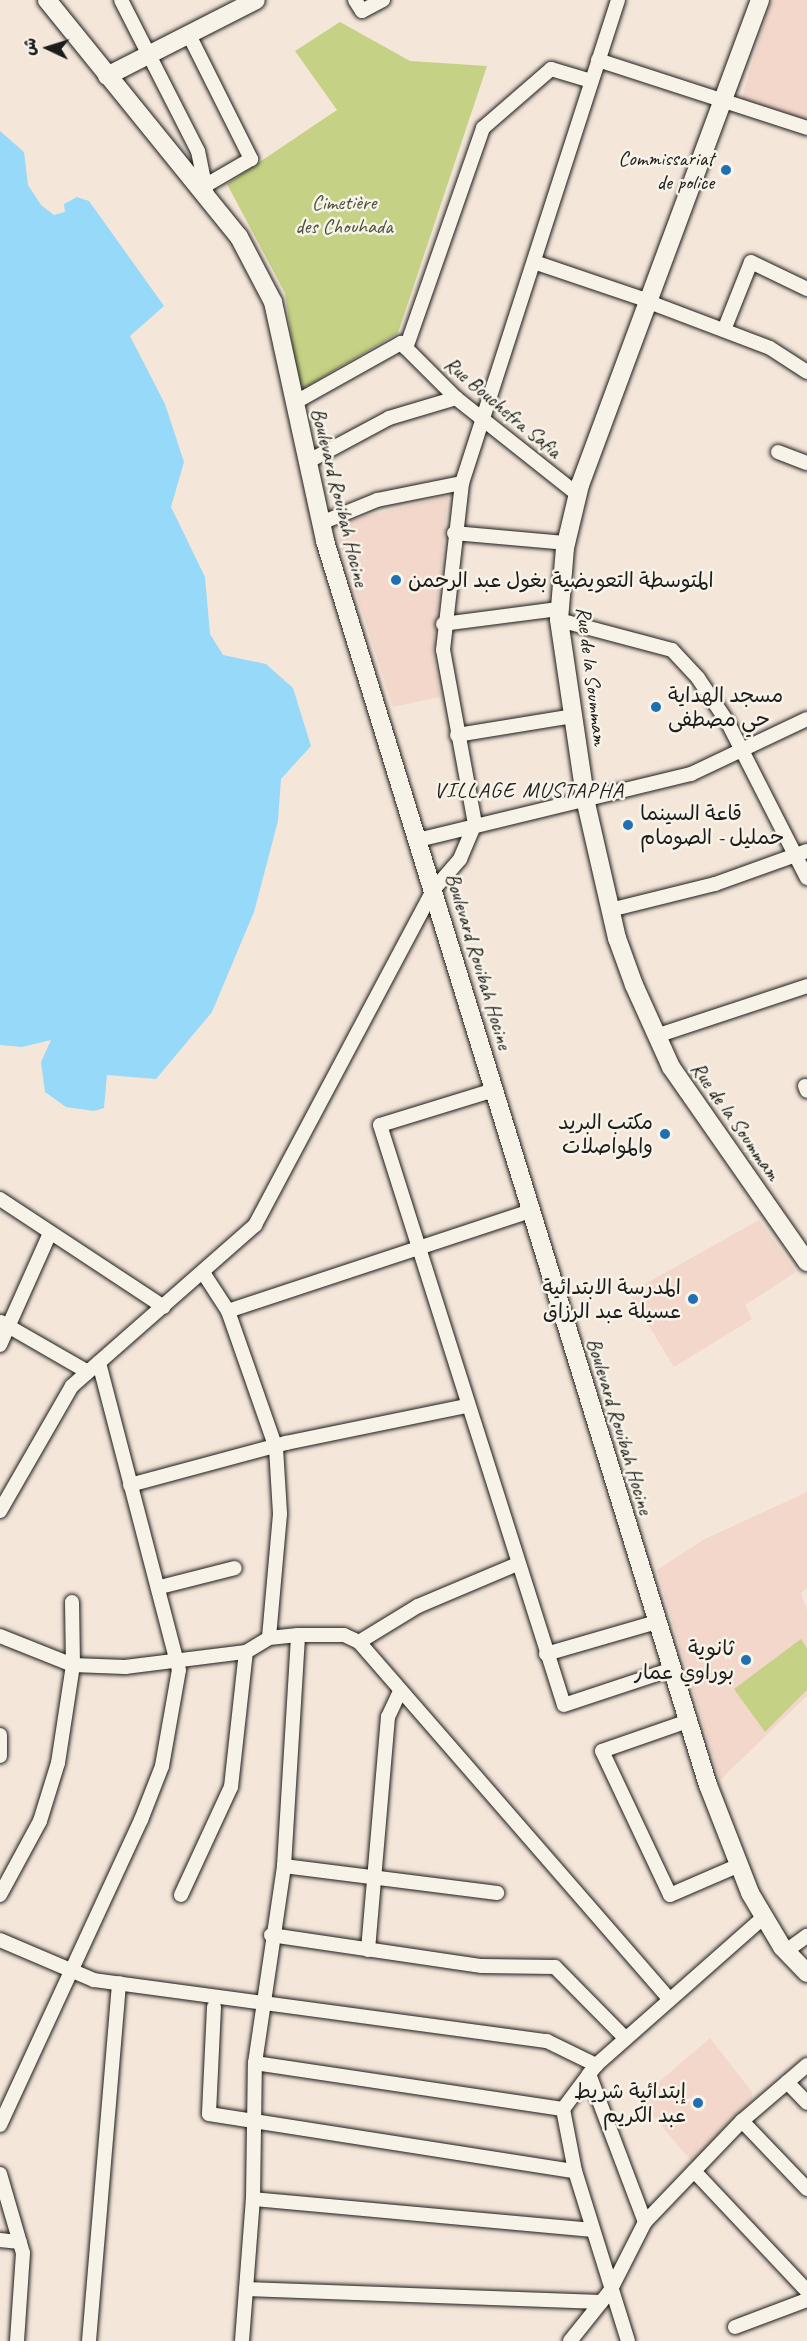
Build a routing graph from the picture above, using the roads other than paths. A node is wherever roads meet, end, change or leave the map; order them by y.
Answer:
1 (47, 0) edge
2 (121, 0) edge
3 (355, 0) edge
4 (383, 0) edge
5 (618, 0) edge
6 (760, 0) edge
7 (251, 1) edge
8 (189, 35) junction
9 (149, 55) junction
10 (598, 60) junction
11 (107, 76) junction
12 (591, 81) junction
13 (725, 101) junction
14 (807, 128) edge
15 (208, 192) junction
16 (534, 262) junction
17 (807, 289) edge
18 (649, 301) junction
19 (724, 330) junction
20 (406, 348) junction
21 (807, 372) edge
22 (456, 398) junction
23 (294, 403) junction
24 (483, 420) junction
25 (778, 452) dead end
26 (307, 462) junction
27 (807, 463) edge
28 (462, 483) junction
29 (577, 494) junction
30 (321, 523) junction
31 (454, 533) junction
32 (566, 543) junction
33 (559, 614) junction
34 (443, 624) junction
35 (573, 716) junction
36 (807, 718) edge
37 (457, 735) junction
38 (742, 752) junction
39 (586, 803) junction
40 (475, 824) junction
41 (418, 840) junction
42 (801, 853) edge
43 (807, 878) edge
44 (434, 889) junction
45 (610, 910) junction
46 (807, 986) edge
47 (656, 1036) junction
48 (494, 1090) junction
49 (0, 1199) edge
50 (531, 1211) junction
51 (50, 1233) junction
52 (418, 1248) junction
53 (807, 1262) edge
54 (204, 1274) junction
55 (164, 1307) junction
56 (228, 1311) junction
57 (4, 1324) edge
58 (0, 1345) edge
59 (99, 1362) junction
60 (88, 1372) junction
61 (466, 1406) junction
62 (276, 1448) junction
63 (130, 1485) junction
64 (0, 1511) edge
65 (515, 1565) junction
66 (235, 1568) dead end
67 (160, 1587) junction
68 (72, 1602) dead end
69 (657, 1622) junction
70 (298, 1635) junction
71 (0, 1636) edge
72 (269, 1638) junction
73 (358, 1642) junction
74 (246, 1652) junction
75 (546, 1654) junction
76 (177, 1661) junction
77 (74, 1665) junction
78 (672, 1669) junction
79 (400, 1692) junction
80 (688, 1721) junction
81 (0, 1735) edge
82 (0, 1756) edge
83 (284, 1866) junction
84 (737, 1866) junction
85 (374, 1877) junction
86 (497, 1893) dead end
87 (180, 1894) dead end
88 (0, 1896) edge
89 (763, 1918) junction
90 (271, 1935) junction
91 (807, 1936) edge
92 (0, 1940) edge
93 (368, 1950) junction
94 (786, 1951) junction
95 (69, 1969) junction
96 (807, 1973) edge
97 (118, 1983) junction
98 (669, 1999) junction
99 (263, 2001) junction
100 (214, 2007) dead end
101 (625, 2038) junction
102 (255, 2063) junction
103 (807, 2064) edge
104 (593, 2069) junction
105 (787, 2082) junction
106 (807, 2103) edge
107 (563, 2109) junction
108 (742, 2121) junction
109 (253, 2122) junction
110 (0, 2125) edge
111 (694, 2170) junction
112 (575, 2171) junction
113 (0, 2174) edge
114 (807, 2189) edge
115 (253, 2199) junction
116 (645, 2222) junction
117 (592, 2230) junction
118 (0, 2240) edge
119 (20, 2242) junction
120 (246, 2289) junction
121 (610, 2291) junction
122 (807, 2291) edge
123 (807, 2301) edge
124 (601, 2302) junction
125 (735, 2326) dead end
126 (17, 2341) edge
127 (89, 2341) edge
128 (242, 2341) edge
129 (570, 2341) edge
130 (628, 2341) edge

1 - 11 main road, Boulevard Rouibah Hocine
2 - 9 street
3 - 4 street
5 - 10 street
6 - 13 main road, Rue de la Soummam
7 - 8 main road
8 - 9 main road
8 - 15 street
9 - 11 main road
9 - 15 street
10 - 12 street
10 - 13 street
11 - 15 main road, Boulevard Rouibah Hocine
12 - 16 street
12 - 20 street
13 - 14 street
13 - 18 main road, Rue de la Soummam
15 - 23 main road, Boulevard Rouibah Hocine
16 - 18 street
16 - 24 street
17 - 19 street
18 - 19 street
18 - 29 main road, Rue de la Soummam
19 - 21 street
20 - 22 street, Rue Bouchefra Safia
20 - 23 street
22 - 24 street, Rue Bouchefra Safia
22 - 26 street
23 - 26 main road, Boulevard Rouibah Hocine
24 - 28 street
24 - 29 street, Rue Bouchefra Safia
25 - 27 street
26 - 30 main road, Boulevard Rouibah Hocine
28 - 30 street
28 - 31 street
29 - 32 main road, Rue de la Soummam
30 - 41 main road, Boulevard Rouibah Hocine
31 - 32 street
31 - 34 street
32 - 33 main road, Rue de la Soummam
33 - 34 street
33 - 35 main road, Rue de la Soummam
33 - 38 street
34 - 37 street
35 - 37 street
35 - 39 main road, Rue de la Soummam
36 - 38 street
37 - 40 street
38 - 39 street
38 - 42 street
39 - 40 street
39 - 45 main road, Rue de la Soummam
40 - 41 street
40 - 44 street
41 - 44 main road, Boulevard Rouibah Hocine
42 - 43 street
42 - 45 street
44 - 48 main road, Boulevard Rouibah Hocine
44 - 54 street
45 - 47 main road, Rue de la Soummam
46 - 47 street
47 - 53 main road, Rue de la Soummam
48 - 50 main road, Boulevard Rouibah Hocine
48 - 52 street
49 - 51 street
50 - 52 street
50 - 69 main road, Boulevard Rouibah Hocine
51 - 55 street
51 - 57 street
52 - 56 street
52 - 61 street
54 - 55 street
54 - 56 street
55 - 59 street
56 - 62 street
57 - 58 street
57 - 60 street
59 - 60 street
59 - 63 street
60 - 64 street
61 - 62 street
61 - 65 street
62 - 63 street
62 - 72 street
63 - 67 street
65 - 73 street
65 - 75 street
66 - 67 street
67 - 76 street
68 - 77 street
69 - 75 street
69 - 78 main road, Boulevard Rouibah Hocine
70 - 72 street
70 - 73 street
70 - 83 street
71 - 77 street
72 - 74 street
73 - 79 street
74 - 76 street
74 - 87 street
75 - 78 street
76 - 77 street
76 - 95 street
77 - 88 street
78 - 80 main road, Boulevard Rouibah Hocine
79 - 85 street
79 - 98 street
80 - 84 main road, Boulevard Rouibah Hocine
80 - 84 street
81 - 82 street
83 - 85 street
83 - 90 street
84 - 89 main road, Boulevard Rouibah Hocine
85 - 86 street
85 - 93 street
89 - 94 main road, Boulevard Rouibah Hocine
89 - 98 street
90 - 93 street
90 - 99 street
91 - 94 street
92 - 95 street
93 - 101 street
94 - 96 main road, Boulevard Rouibah Hocine
95 - 97 street
95 - 110 street
97 - 99 street
97 - 127 street
98 - 101 street
99 - 102 street
99 - 104 street
100 - 109 street
101 - 104 street
102 - 107 street
102 - 109 street
103 - 105 street
104 - 107 street
104 - 116 street
105 - 106 street
105 - 108 street
107 - 112 street
108 - 111 street
108 - 114 street
109 - 112 street
109 - 115 street
111 - 116 street
111 - 122 street
112 - 117 street
113 - 119 street
115 - 117 street
115 - 120 street
116 - 121 street
117 - 121 street
118 - 119 street
119 - 126 street
120 - 124 street
120 - 128 street
121 - 124 street
121 - 130 street
123 - 125 street
124 - 129 street

